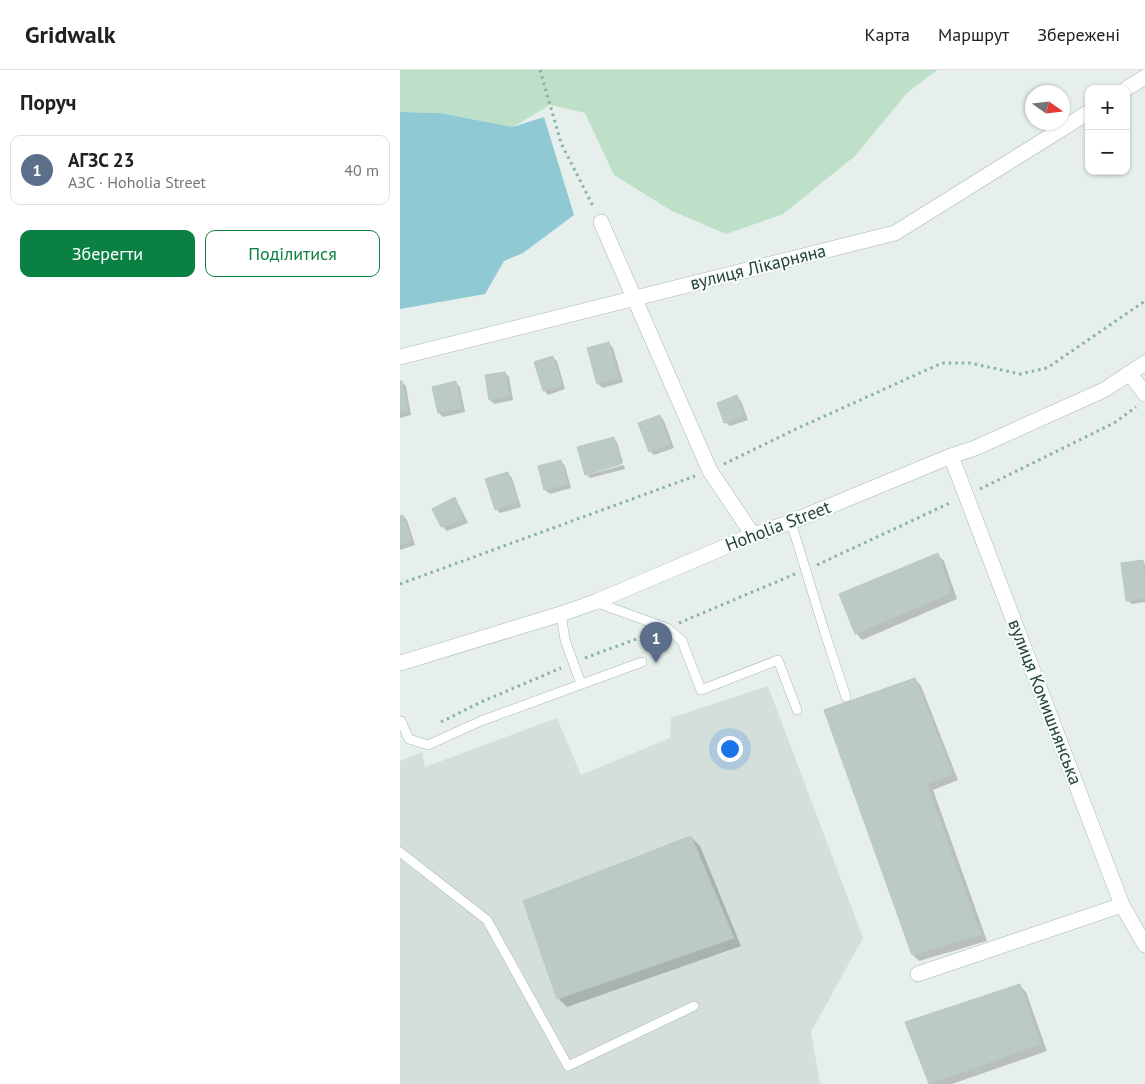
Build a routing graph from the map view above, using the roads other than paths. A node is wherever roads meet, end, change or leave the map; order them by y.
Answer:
1 (1145, 77) edge
2 (1130, 86) edge
3 (1085, 114) edge
4 (601, 222) road end
5 (635, 299) junction
6 (400, 357) edge
7 (1145, 363) edge
8 (1129, 373) junction
9 (1142, 400) edge
10 (951, 456) junction
11 (791, 522) junction
12 (753, 535) junction
13 (595, 602) junction
14 (561, 614) junction
15 (642, 662) dead end
16 (400, 663) edge
17 (581, 684) junction
18 (846, 697) dead end
19 (797, 710) dead end
20 (400, 721) edge
21 (400, 852) edge
22 (1122, 905) junction
23 (1145, 945) edge
24 (918, 974) dead end
25 (694, 1006) dead end

1 - 2 street
3 - 5 street, вулиця Лікарняна
4 - 5 street
5 - 6 street, вулиця Лікарняна
5 - 12 street
7 - 8 street, Hoholia Street
8 - 9 street
8 - 10 street, Hoholia Street
10 - 11 street, Hoholia Street
10 - 22 street, вулиця Комишнянська
11 - 12 street, Hoholia Street
11 - 18 lane
12 - 13 street, Hoholia Street
13 - 14 street, Hoholia Street
13 - 19 lane
14 - 16 street, Hoholia Street
14 - 17 lane
15 - 17 lane
17 - 20 lane
21 - 25 lane
22 - 23 street, вулиця Комишнянська
22 - 24 street

